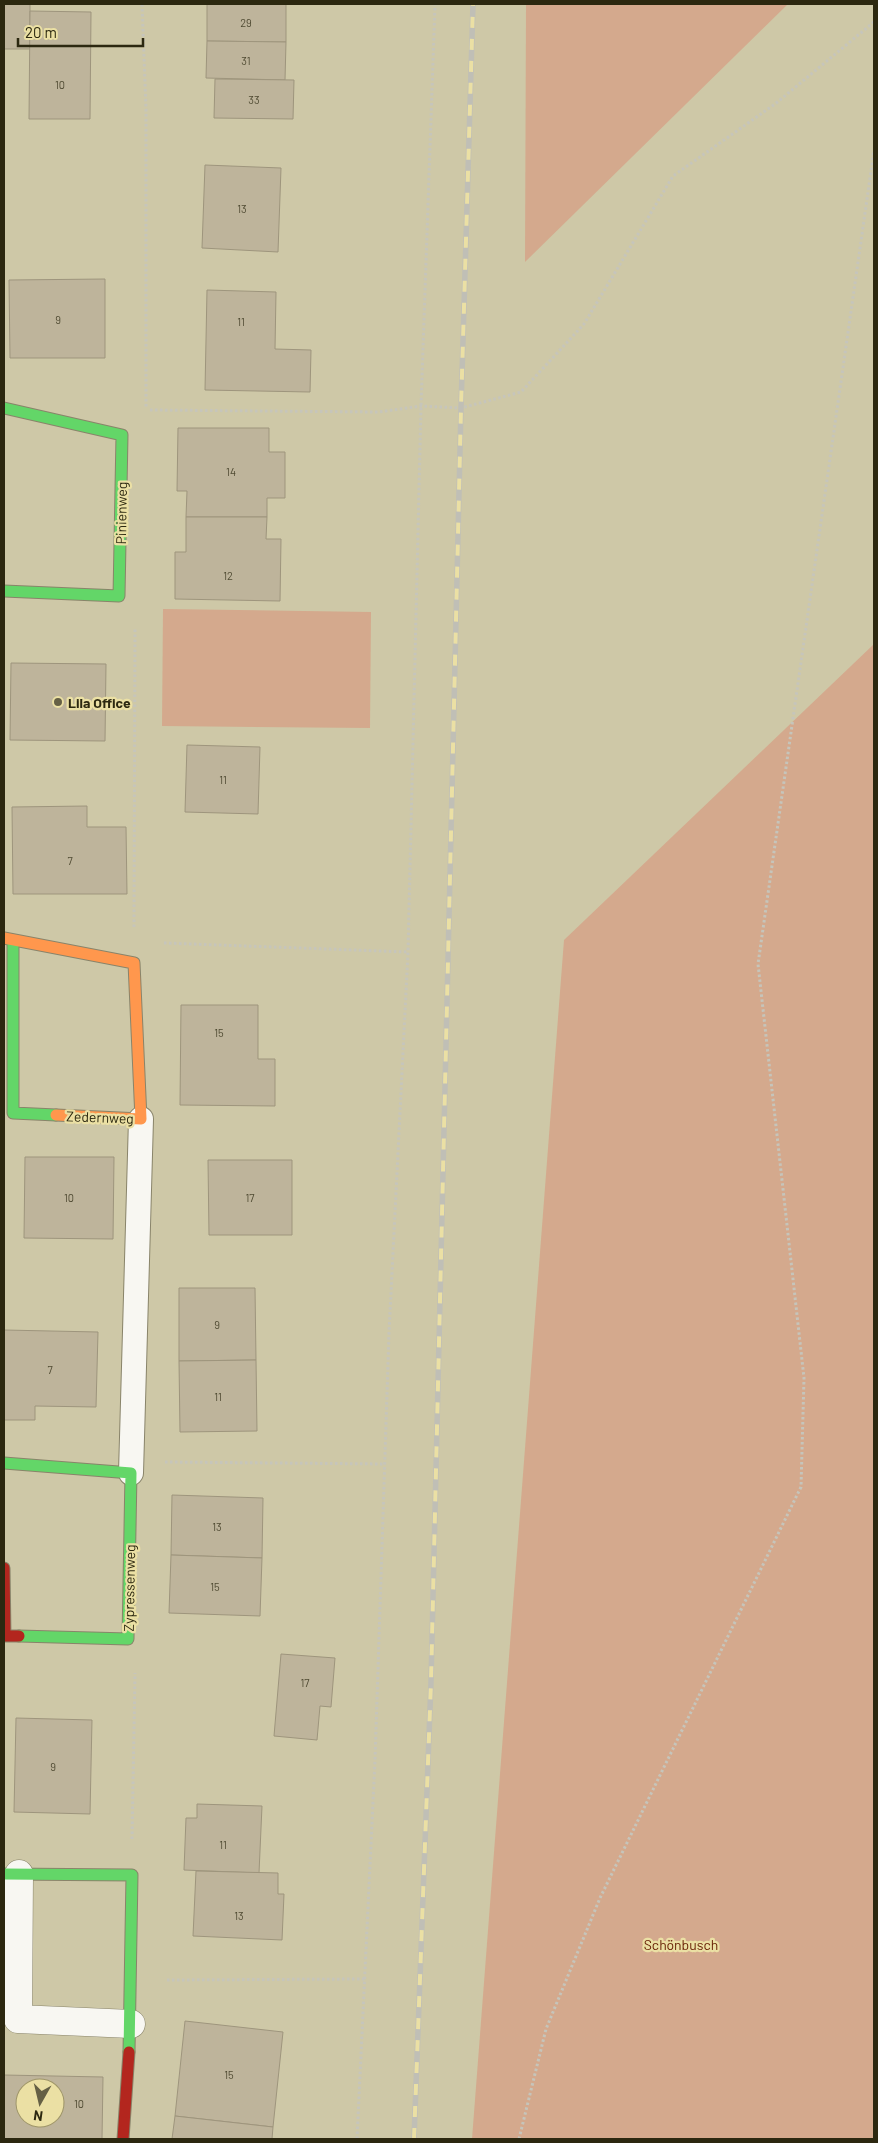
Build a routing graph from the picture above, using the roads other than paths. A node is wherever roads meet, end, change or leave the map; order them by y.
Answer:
1 (4, 408) edge
2 (4, 591) edge
3 (8, 940) edge
4 (140, 1119) junction
5 (4, 1463) edge
6 (131, 1467) junction
7 (4, 1568) edge
8 (11, 1874) edge
9 (131, 2024) junction
10 (123, 2139) edge

1 - 2 street, Pinienweg
3 - 4 street, Zedernweg
3 - 4 street, Zedernweg
4 - 6 lane
5 - 6 street
6 - 7 street, Zypressenweg
8 - 9 street
8 - 9 street
9 - 10 street

